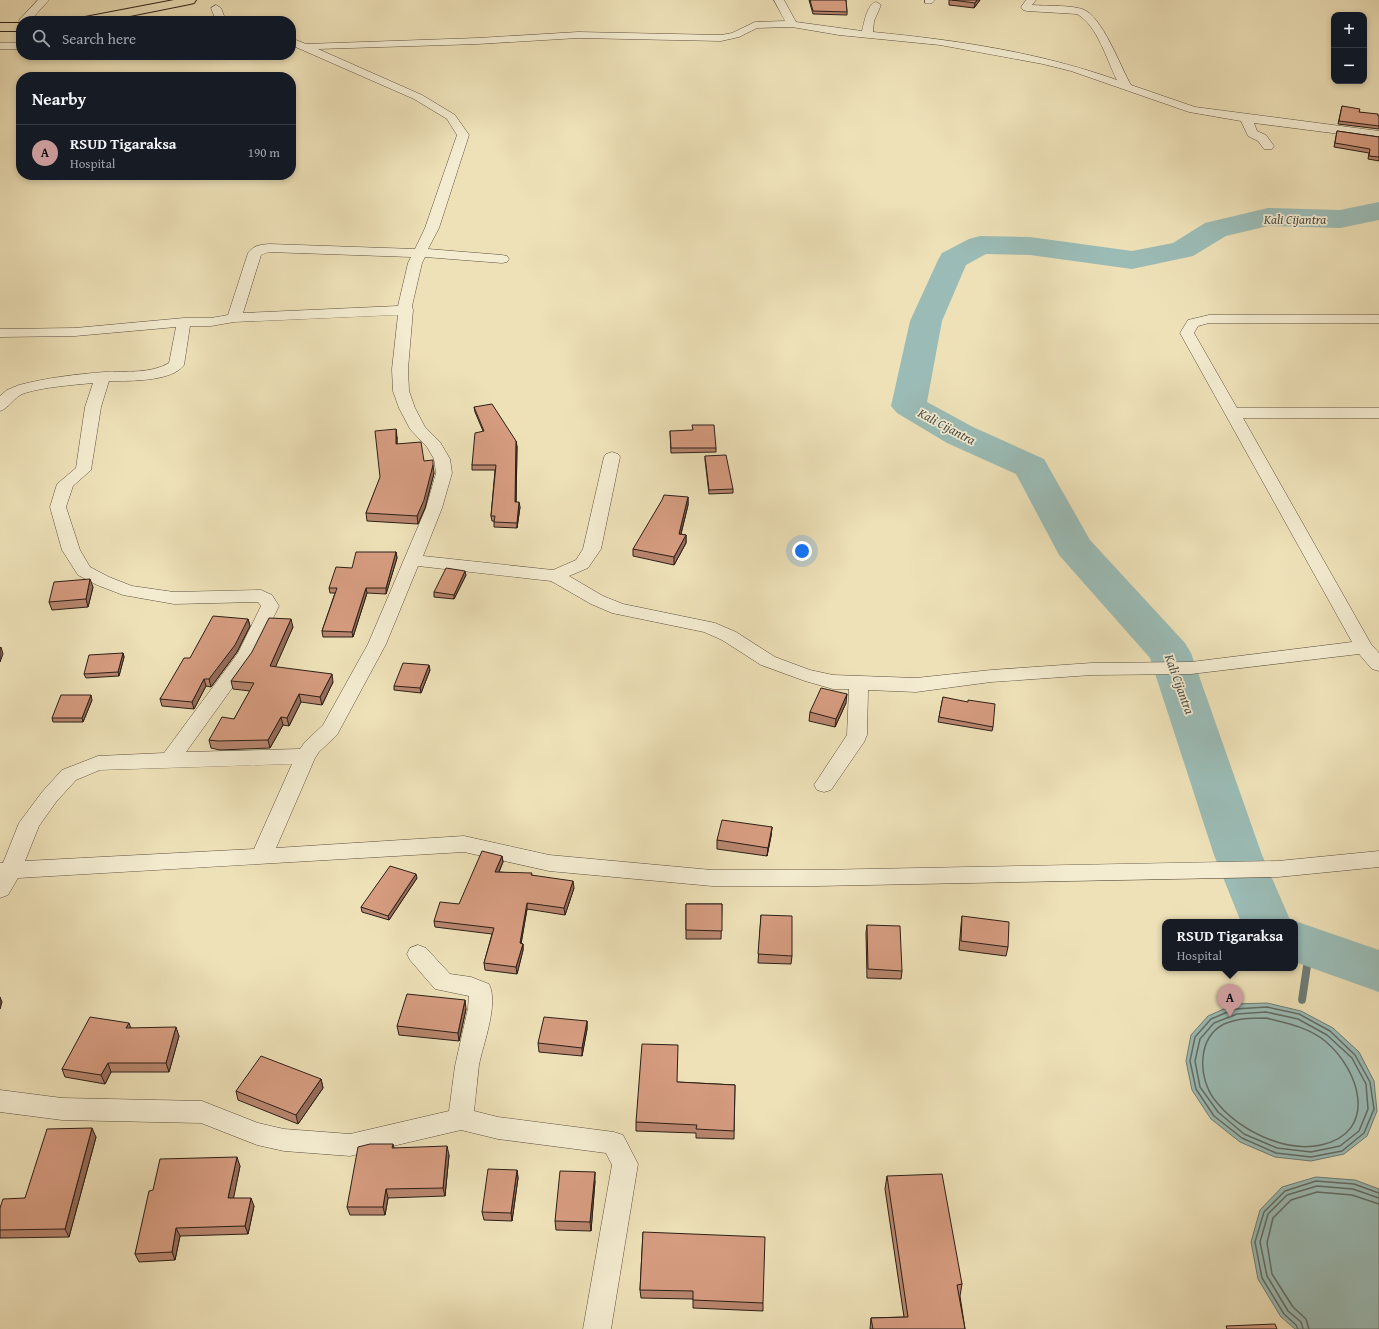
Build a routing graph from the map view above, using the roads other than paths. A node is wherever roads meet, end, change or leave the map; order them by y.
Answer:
1 (44, 0) edge
2 (190, 0) edge
3 (779, 0) edge
4 (1031, 0) edge
5 (173, 2) edge
6 (876, 5) dead end
7 (216, 8) dead end
8 (29, 16) edge
9 (113, 16) edge
10 (219, 16) edge
11 (792, 24) junction
12 (16, 25) edge
13 (0, 27) edge
14 (867, 34) junction
15 (298, 43) edge
16 (0, 46) edge
17 (16, 46) edge
18 (1126, 86) junction
19 (1246, 118) junction
20 (1379, 135) edge
21 (1268, 146) dead end
22 (421, 253) junction
23 (502, 259) dead end
24 (406, 310) junction
25 (234, 318) junction
26 (1379, 319) edge
27 (184, 322) junction
28 (0, 333) edge
29 (103, 377) junction
30 (0, 406) edge
31 (1232, 413) junction
32 (1379, 413) edge
33 (612, 457) dead end
34 (413, 560) junction
35 (555, 576) junction
36 (1364, 647) junction
37 (1379, 665) edge
38 (859, 683) junction
39 (306, 756) junction
40 (170, 760) junction
41 (824, 785) dead end
42 (261, 857) junction
43 (1379, 859) edge
44 (5, 871) edge
45 (0, 889) edge
46 (418, 954) dead end
47 (0, 1101) edge
48 (461, 1119) junction
49 (596, 1329) edge

1 - 8 street
2 - 5 main road
3 - 11 street
4 - 18 street
5 - 9 main road
6 - 14 street
7 - 10 street
11 - 14 street
11 - 15 street
12 - 13 main road
14 - 18 street
15 - 22 street
16 - 17 street
18 - 19 street
19 - 20 street
19 - 21 street
22 - 23 street
22 - 24 street
22 - 25 street
24 - 25 street
24 - 34 street
25 - 27 street
26 - 31 street
27 - 28 street
27 - 29 street
29 - 30 street
29 - 40 street
31 - 32 street
31 - 36 street
33 - 35 street
34 - 35 street
34 - 39 street
35 - 38 street
36 - 37 street
36 - 38 street
38 - 41 street
39 - 40 street
39 - 42 street
40 - 44 street
42 - 43 street
42 - 44 street
44 - 45 street
46 - 48 street
47 - 48 street
48 - 49 street

